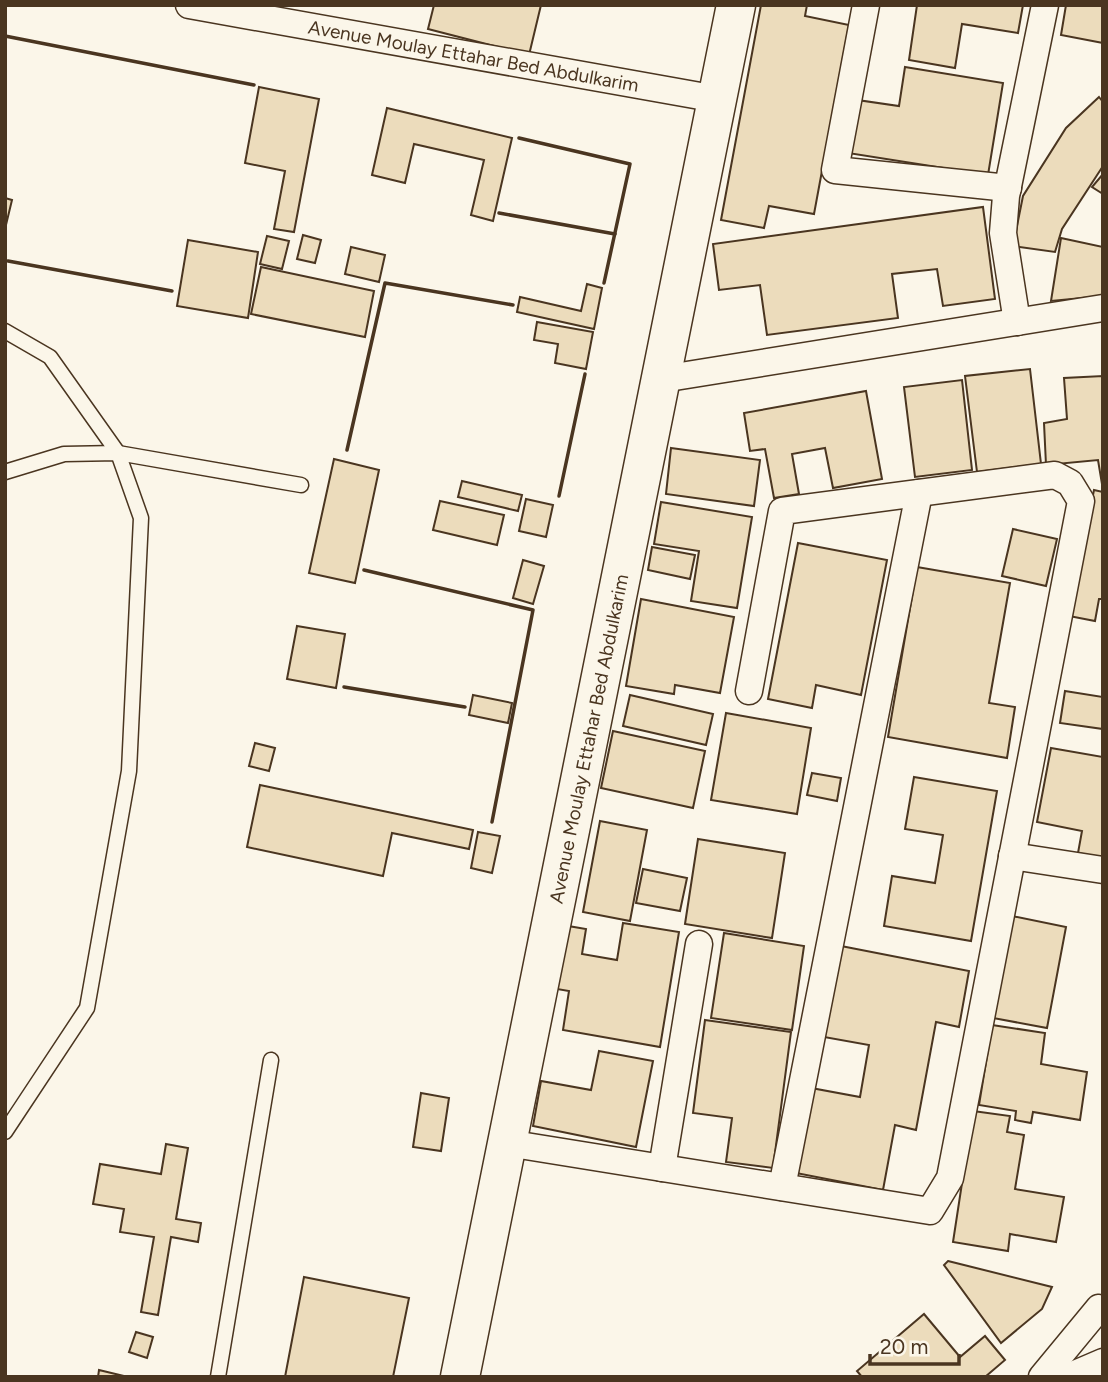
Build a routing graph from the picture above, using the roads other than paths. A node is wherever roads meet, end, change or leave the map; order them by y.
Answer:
1 (736, 5) edge
2 (866, 5) edge
3 (1045, 5) edge
4 (203, 7) edge
5 (717, 99) junction
6 (1008, 188) junction
7 (1103, 308) edge
8 (1017, 321) junction
9 (5, 331) edge
10 (662, 379) junction
11 (118, 453) junction
12 (5, 472) edge
13 (301, 485) dead end
14 (919, 493) junction
15 (749, 691) dead end
16 (1012, 856) junction
17 (1103, 870) edge
18 (699, 944) dead end
19 (271, 1060) dead end
20 (5, 1132) edge
21 (507, 1143) junction
22 (662, 1168) junction
23 (782, 1187) junction
24 (1101, 1313) edge
25 (1103, 1362) edge
26 (218, 1377) edge
27 (460, 1377) edge
28 (1042, 1377) edge
29 (1068, 1377) edge

1 - 5 street, Avenue Moulay Ettahar Bed Abdulkarim
2 - 6 street
3 - 6 street
4 - 5 street, Avenue Moulay Ettahar Bed Abdulkarim
5 - 10 street, Avenue Moulay Ettahar Bed Abdulkarim
6 - 8 street
7 - 8 street
8 - 10 street
9 - 11 lane
10 - 21 street, Avenue Moulay Ettahar Bed Abdulkarim
11 - 12 lane
11 - 13 lane
11 - 20 lane
14 - 15 street
14 - 16 street
14 - 23 street
16 - 17 street
16 - 23 street
18 - 22 street
19 - 26 lane
21 - 22 street
21 - 27 street, Avenue Moulay Ettahar Bed Abdulkarim
22 - 23 street
24 - 28 street
25 - 29 street

